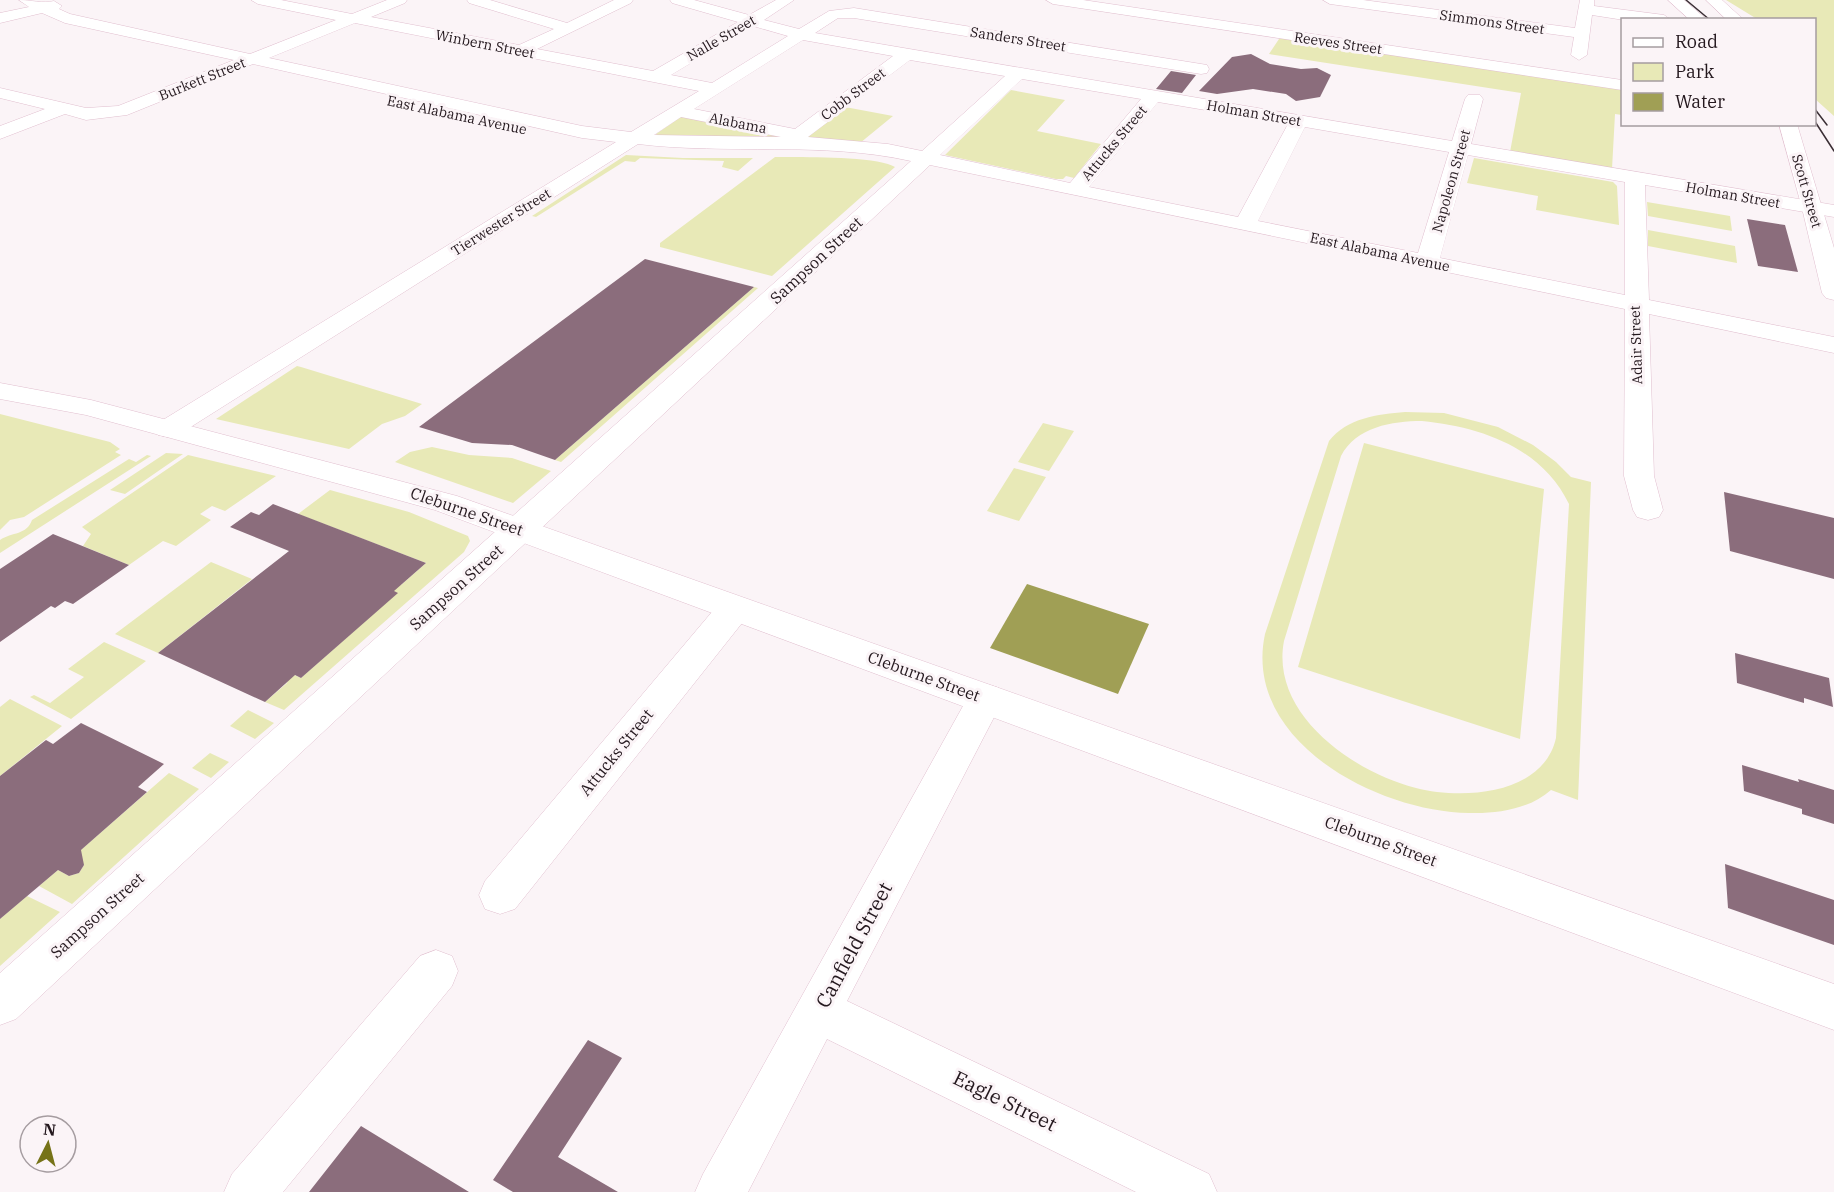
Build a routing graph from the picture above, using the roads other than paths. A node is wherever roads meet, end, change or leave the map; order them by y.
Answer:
1 (258, 0) edge
2 (400, 0) edge
3 (474, 0) edge
4 (626, 0) edge
5 (677, 0) edge
6 (787, 0) edge
7 (1053, 0) edge
8 (1058, 0) edge
9 (1330, 0) edge
10 (1456, 0) edge
11 (1675, 0) edge
12 (1713, 0) edge
13 (0, 2) edge
14 (69, 2) dead end
15 (1587, 5) edge
16 (29, 7) edge
17 (834, 14) joint
18 (1449, 16) junction
19 (0, 18) edge
20 (354, 18) junction
21 (1654, 18) edge
22 (1698, 18) edge
23 (1735, 18) edge
24 (751, 20) junction
25 (568, 28) junction
26 (136, 34) junction
27 (1583, 34) junction
28 (802, 35) junction
29 (1014, 38) junction
30 (116, 40) junction
31 (520, 51) junction
32 (906, 54) junction
33 (253, 59) junction
34 (232, 67) junction
35 (983, 67) junction
36 (1202, 69) dead end
37 (1018, 73) junction
38 (655, 76) junction
39 (1575, 78) junction
40 (1621, 85) edge
41 (713, 88) junction
42 (0, 93) edge
43 (1154, 95) junction
44 (1474, 99) dead end
45 (63, 109) junction
46 (677, 111) junction
47 (1299, 121) junction
48 (1789, 126) edge
49 (0, 133) edge
50 (800, 135) joint
51 (625, 143) junction
52 (1461, 148) junction
53 (925, 159) junction
54 (1635, 178) junction
55 (1075, 190) junction
56 (1828, 202) edge
57 (1245, 224) junction
58 (1427, 262) junction
59 (1834, 293) edge
60 (1635, 304) junction
61 (1834, 345) edge
62 (0, 391) edge
63 (168, 429) junction
64 (1648, 510) dead end
65 (520, 529) junction
66 (734, 609) junction
67 (986, 698) junction
68 (500, 895) dead end
69 (436, 971) dead end
70 (0, 1003) edge
71 (1834, 1007) edge
72 (819, 1011) junction
73 (250, 1192) edge
74 (722, 1192) edge
75 (1191, 1192) edge

1 - 20 street, Winbern Street
2 - 20 street, Burkett Street
3 - 25 street
4 - 25 street
5 - 24 street, Holman Street
6 - 24 street, Nalle Street
7 - 8 street, Reeves Street
8 - 29 street
8 - 39 street, Reeves Street
9 - 18 street, Simmons Street
10 - 18 street
11 - 22 street
12 - 23 street
13 - 16 street, East Alabama Avenue
14 - 16 street
15 - 21 street
15 - 27 street
16 - 19 street
16 - 26 street, East Alabama Avenue
16 - 30 street, East Alabama Avenue
17 - 28 street, Tierwester Street
17 - 29 street, Sanders Street
18 - 27 street, Simmons Street
20 - 31 street, Winbern Street
20 - 33 street, Burkett Street
24 - 28 street, Holman Street
24 - 38 street, Nalle Street
25 - 31 street
26 - 30 street
26 - 33 street, East Alabama Avenue
27 - 39 street
28 - 32 street, Holman Street
28 - 41 street, Tierwester Street
29 - 35 street
29 - 36 street, Sanders Street
30 - 34 street, East Alabama Avenue
31 - 38 street, Winbern Street
32 - 35 street, Holman Street
32 - 50 street, Cobb Street
33 - 34 street, Burkett Street
33 - 51 street, East Alabama Avenue
34 - 45 street, Burkett Street
34 - 51 street, East Alabama Avenue
35 - 37 street, Holman Street
37 - 43 street, Holman Street
37 - 53 street, Sampson Street
38 - 41 street, Winbern Street
39 - 40 street, Reeves Street
41 - 46 street, Tierwester Street
42 - 45 street, Burkett Street
43 - 47 street, Holman Street
43 - 55 street, Attucks Street
44 - 52 street, Napoleon Street
45 - 49 street
46 - 50 street, Alabama
46 - 51 street, Tierwester Street
47 - 52 street, Holman Street
47 - 57 street
48 - 56 street, Scott Street
51 - 53 street, East Alabama Avenue
51 - 63 street, Tierwester Street
52 - 54 street, Holman Street
52 - 58 street, Napoleon Street
53 - 55 street, East Alabama Avenue
53 - 65 street, Sampson Street
54 - 56 street, Holman Street
54 - 60 street, Adair Street
55 - 57 street, East Alabama Avenue
56 - 59 street, Scott Street
57 - 58 street, East Alabama Avenue
58 - 60 street, East Alabama Avenue
60 - 61 street, East Alabama Avenue
60 - 64 street, Adair Street
62 - 63 street, Cleburne Street
63 - 65 street, Cleburne Street
65 - 66 street, Cleburne Street
65 - 70 street, Sampson Street
66 - 67 street, Cleburne Street
66 - 68 street, Attucks Street
67 - 71 street, Cleburne Street
67 - 72 street, Canfield Street
69 - 73 street
72 - 74 street, Canfield Street
72 - 75 street, Eagle Street

